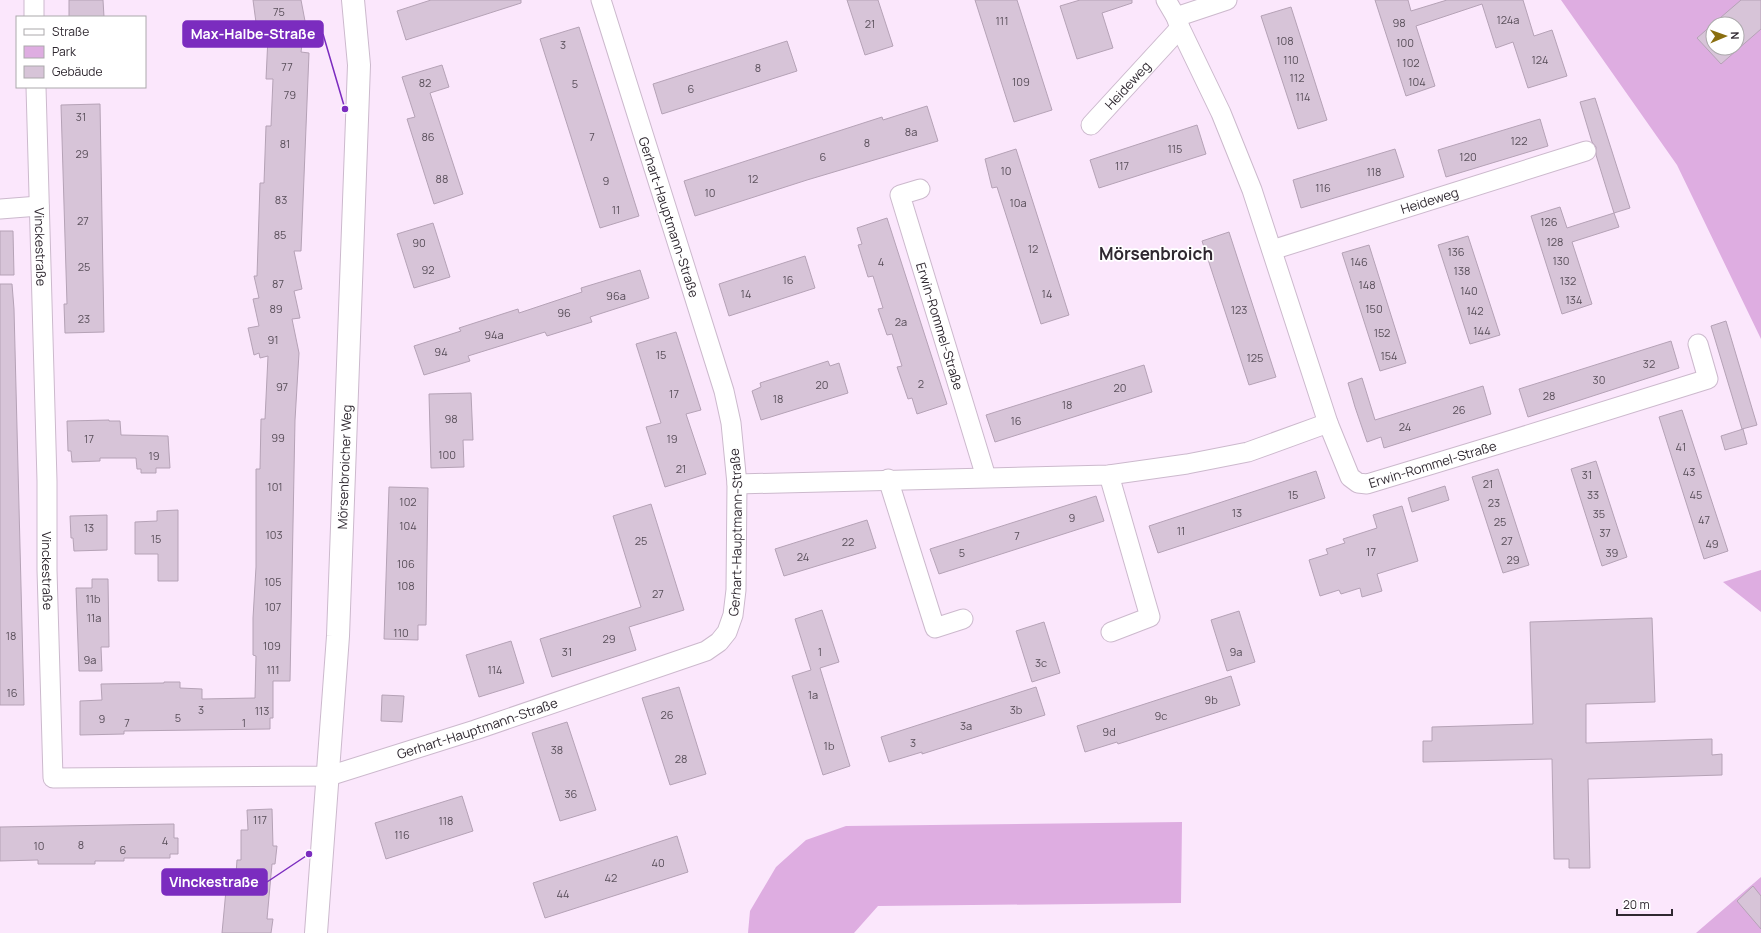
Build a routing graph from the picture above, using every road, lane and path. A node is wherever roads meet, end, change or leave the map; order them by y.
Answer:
1 (34, 0) edge
2 (353, 0) edge
3 (601, 0) edge
4 (1166, 0) edge
5 (1227, 0) edge
6 (34, 16) edge
7 (1178, 22) junction
8 (36, 88) edge
9 (1091, 125) dead end
10 (1586, 151) dead end
11 (920, 188) dead end
12 (39, 206) junction
13 (0, 209) edge
14 (1272, 250) junction
15 (1698, 344) dead end
16 (1328, 422) junction
17 (1109, 475) junction
18 (986, 477) junction
19 (888, 479) junction
20 (737, 484) junction
21 (963, 619) dead end
22 (1110, 632) dead end
23 (328, 776) junction
24 (316, 933) edge

1 - 6 street
2 - 23 street, Mörsenbroicher Weg
3 - 20 street, Gerhart-Hauptmann-Straße
4 - 7 street
5 - 7 street, Heideweg
7 - 9 street, Heideweg
7 - 14 street
8 - 12 street, Vinckestraße
10 - 14 street, Heideweg
11 - 18 street, Erwin-Rommel-Straße
12 - 13 street
12 - 23 street, Vinckestraße
14 - 16 street
15 - 16 street, Erwin-Rommel-Straße
16 - 17 street
17 - 18 street
17 - 22 street
18 - 19 street
19 - 20 street
19 - 21 street
20 - 23 street, Gerhart-Hauptmann-Straße
23 - 24 street, Mörsenbroicher Weg

